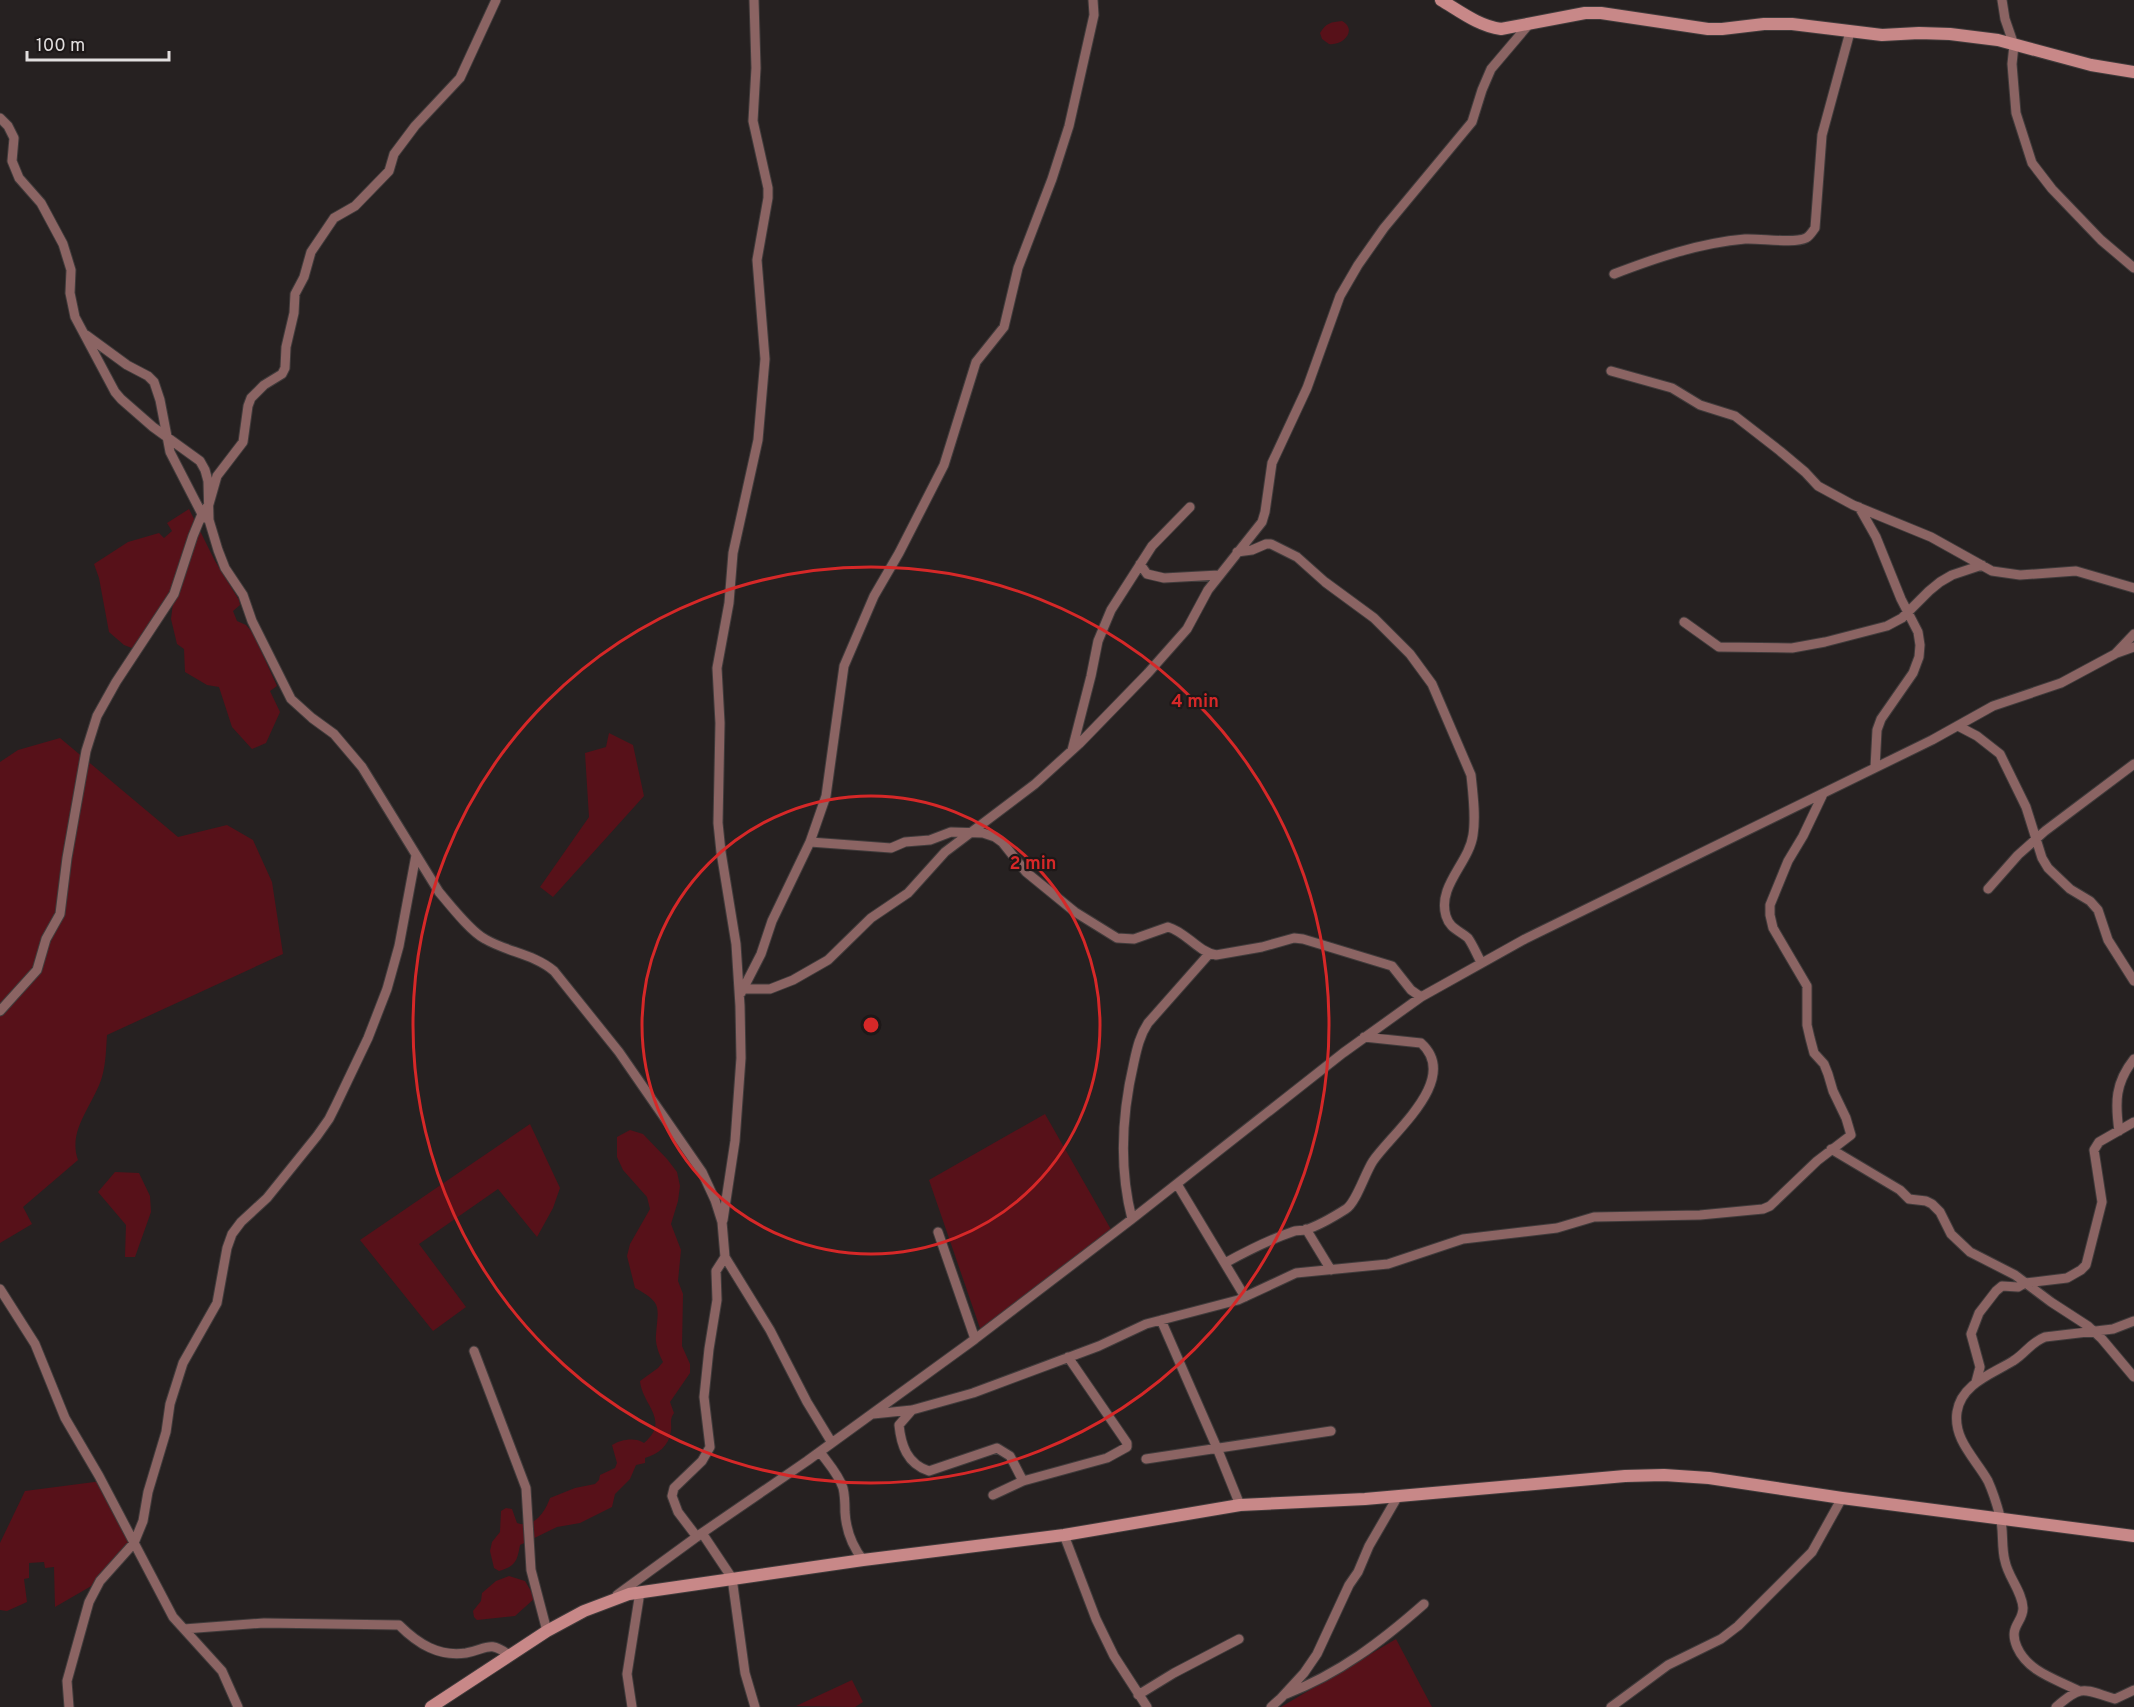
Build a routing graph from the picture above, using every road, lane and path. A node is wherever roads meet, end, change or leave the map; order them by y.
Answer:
1 (496, 0) edge
2 (754, 0) edge
3 (1093, 0) edge
4 (1442, 0) edge
5 (2002, 0) edge
6 (1530, 23) junction
7 (1850, 32) junction
8 (2014, 45) junction
9 (2134, 72) edge
10 (0, 118) edge
11 (2134, 269) edge
12 (1614, 274) dead end
13 (84, 334) junction
14 (1611, 371) dead end
15 (167, 437) junction
16 (209, 504) junction
17 (1190, 507) dead end
18 (1859, 507) junction
19 (202, 514) junction
20 (218, 550) junction
21 (1237, 552) junction
22 (1140, 564) junction
23 (1982, 565) junction
24 (1220, 575) junction
25 (2134, 588) edge
26 (1908, 612) junction
27 (1684, 622) dead end
28 (2134, 634) edge
29 (2134, 647) edge
30 (2115, 654) junction
31 (1958, 726) junction
32 (1072, 750) junction
33 (2134, 764) edge
34 (1875, 768) junction
35 (1823, 794) junction
36 (969, 832) junction
37 (2036, 840) junction
38 (810, 842) junction
39 (416, 855) junction
40 (1988, 889) dead end
41 (1209, 954) junction
42 (1481, 962) junction
43 (2134, 981) edge
44 (742, 992) junction
45 (1420, 998) junction
46 (0, 1011) edge
47 (1364, 1037) junction
48 (2134, 1059) edge
49 (2134, 1122) edge
50 (2119, 1131) junction
51 (1831, 1149) junction
52 (1177, 1184) junction
53 (1132, 1219) junction
54 (722, 1222) junction
55 (1306, 1229) junction
56 (938, 1232) dead end
57 (725, 1257) junction
58 (1225, 1263) junction
59 (1331, 1270) junction
60 (2025, 1283) junction
61 (0, 1289) edge
62 (1245, 1297) junction
63 (1161, 1320) junction
64 (2134, 1322) edge
65 (2094, 1331) junction
66 (975, 1339) junction
67 (474, 1351) dead end
68 (1068, 1357) junction
69 (2134, 1377) edge
70 (1976, 1382) junction
71 (912, 1410) junction
72 (873, 1414) junction
73 (1331, 1431) dead end
74 (832, 1443) junction
75 (1217, 1448) junction
76 (820, 1452) junction
77 (1146, 1459) dead end
78 (1023, 1481) junction
79 (993, 1495) dead end
80 (1398, 1496) junction
81 (1842, 1498) junction
82 (1240, 1506) junction
83 (2001, 1519) junction
84 (699, 1535) junction
85 (1064, 1535) junction
86 (2134, 1536) edge
87 (134, 1543) junction
88 (863, 1560) junction
89 (732, 1578) junction
90 (640, 1592) junction
91 (610, 1600) junction
92 (1424, 1604) dead end
93 (184, 1629) junction
94 (547, 1631) junction
95 (1239, 1639) dead end
96 (509, 1654) junction
97 (2134, 1690) edge
98 (2079, 1691) junction
99 (1138, 1695) junction
100 (1285, 1695) junction
101 (433, 1706) edge
102 (69, 1707) edge
103 (238, 1707) edge
104 (632, 1707) edge
105 (755, 1707) edge
106 (1147, 1707) edge
107 (1271, 1707) edge
108 (1611, 1707) edge
109 (2056, 1707) edge

1 - 16 street
2 - 44 street
3 - 38 street
4 - 6 street
5 - 8 street
6 - 7 street
6 - 21 street
7 - 8 street
7 - 12 street
8 - 9 street
8 - 11 street
10 - 13 street
13 - 15 street
13 - 15 street
14 - 18 street
15 - 16 street
15 - 19 street
16 - 19 street
16 - 20 street
17 - 22 street
18 - 23 street
18 - 26 street
19 - 20 street
19 - 46 street
20 - 39 street
21 - 24 street
21 - 42 street
22 - 24 street
22 - 32 street
23 - 25 street
23 - 26 street
24 - 32 street
26 - 27 street
26 - 34 street
28 - 30 street
29 - 30 street
30 - 31 street
31 - 34 street
31 - 37 street
32 - 36 street
33 - 37 street
34 - 35 street
35 - 42 street
35 - 51 street
36 - 38 street
36 - 41 street
36 - 44 street
37 - 40 street
37 - 43 street
38 - 44 street
39 - 54 street
39 - 87 street
41 - 45 street
41 - 53 street
42 - 45 street
44 - 54 street
45 - 47 street
47 - 52 street
47 - 55 street
48 - 50 street
49 - 50 street
50 - 60 street
51 - 59 street
51 - 60 street
52 - 53 street
52 - 58 street
53 - 66 street
54 - 57 street
55 - 58 street
55 - 59 street
56 - 66 street
57 - 74 street
57 - 84 street
58 - 62 street
59 - 62 street
60 - 65 street
60 - 70 street
61 - 87 street
62 - 63 street
63 - 68 street
63 - 75 street
64 - 65 street
65 - 69 street
65 - 70 street
66 - 72 street
67 - 94 street
68 - 71 street
68 - 78 street
70 - 83 street
71 - 72 street
71 - 78 street
72 - 74 street
73 - 75 street
74 - 76 street
75 - 77 street
75 - 82 street
76 - 84 street
76 - 88 street
78 - 79 street
80 - 81 street
80 - 82 street
80 - 100 street
81 - 83 street
81 - 108 street
82 - 85 street
83 - 86 street
83 - 98 street
84 - 89 street
84 - 91 street
85 - 88 street
85 - 99 street
87 - 93 street
87 - 102 street
88 - 89 street
89 - 90 street
89 - 105 street
90 - 91 street
90 - 104 street
91 - 94 street
92 - 100 street
93 - 96 street
93 - 103 street
94 - 96 street
95 - 99 street
96 - 101 street
97 - 98 street
98 - 109 street
99 - 106 street
100 - 107 street

